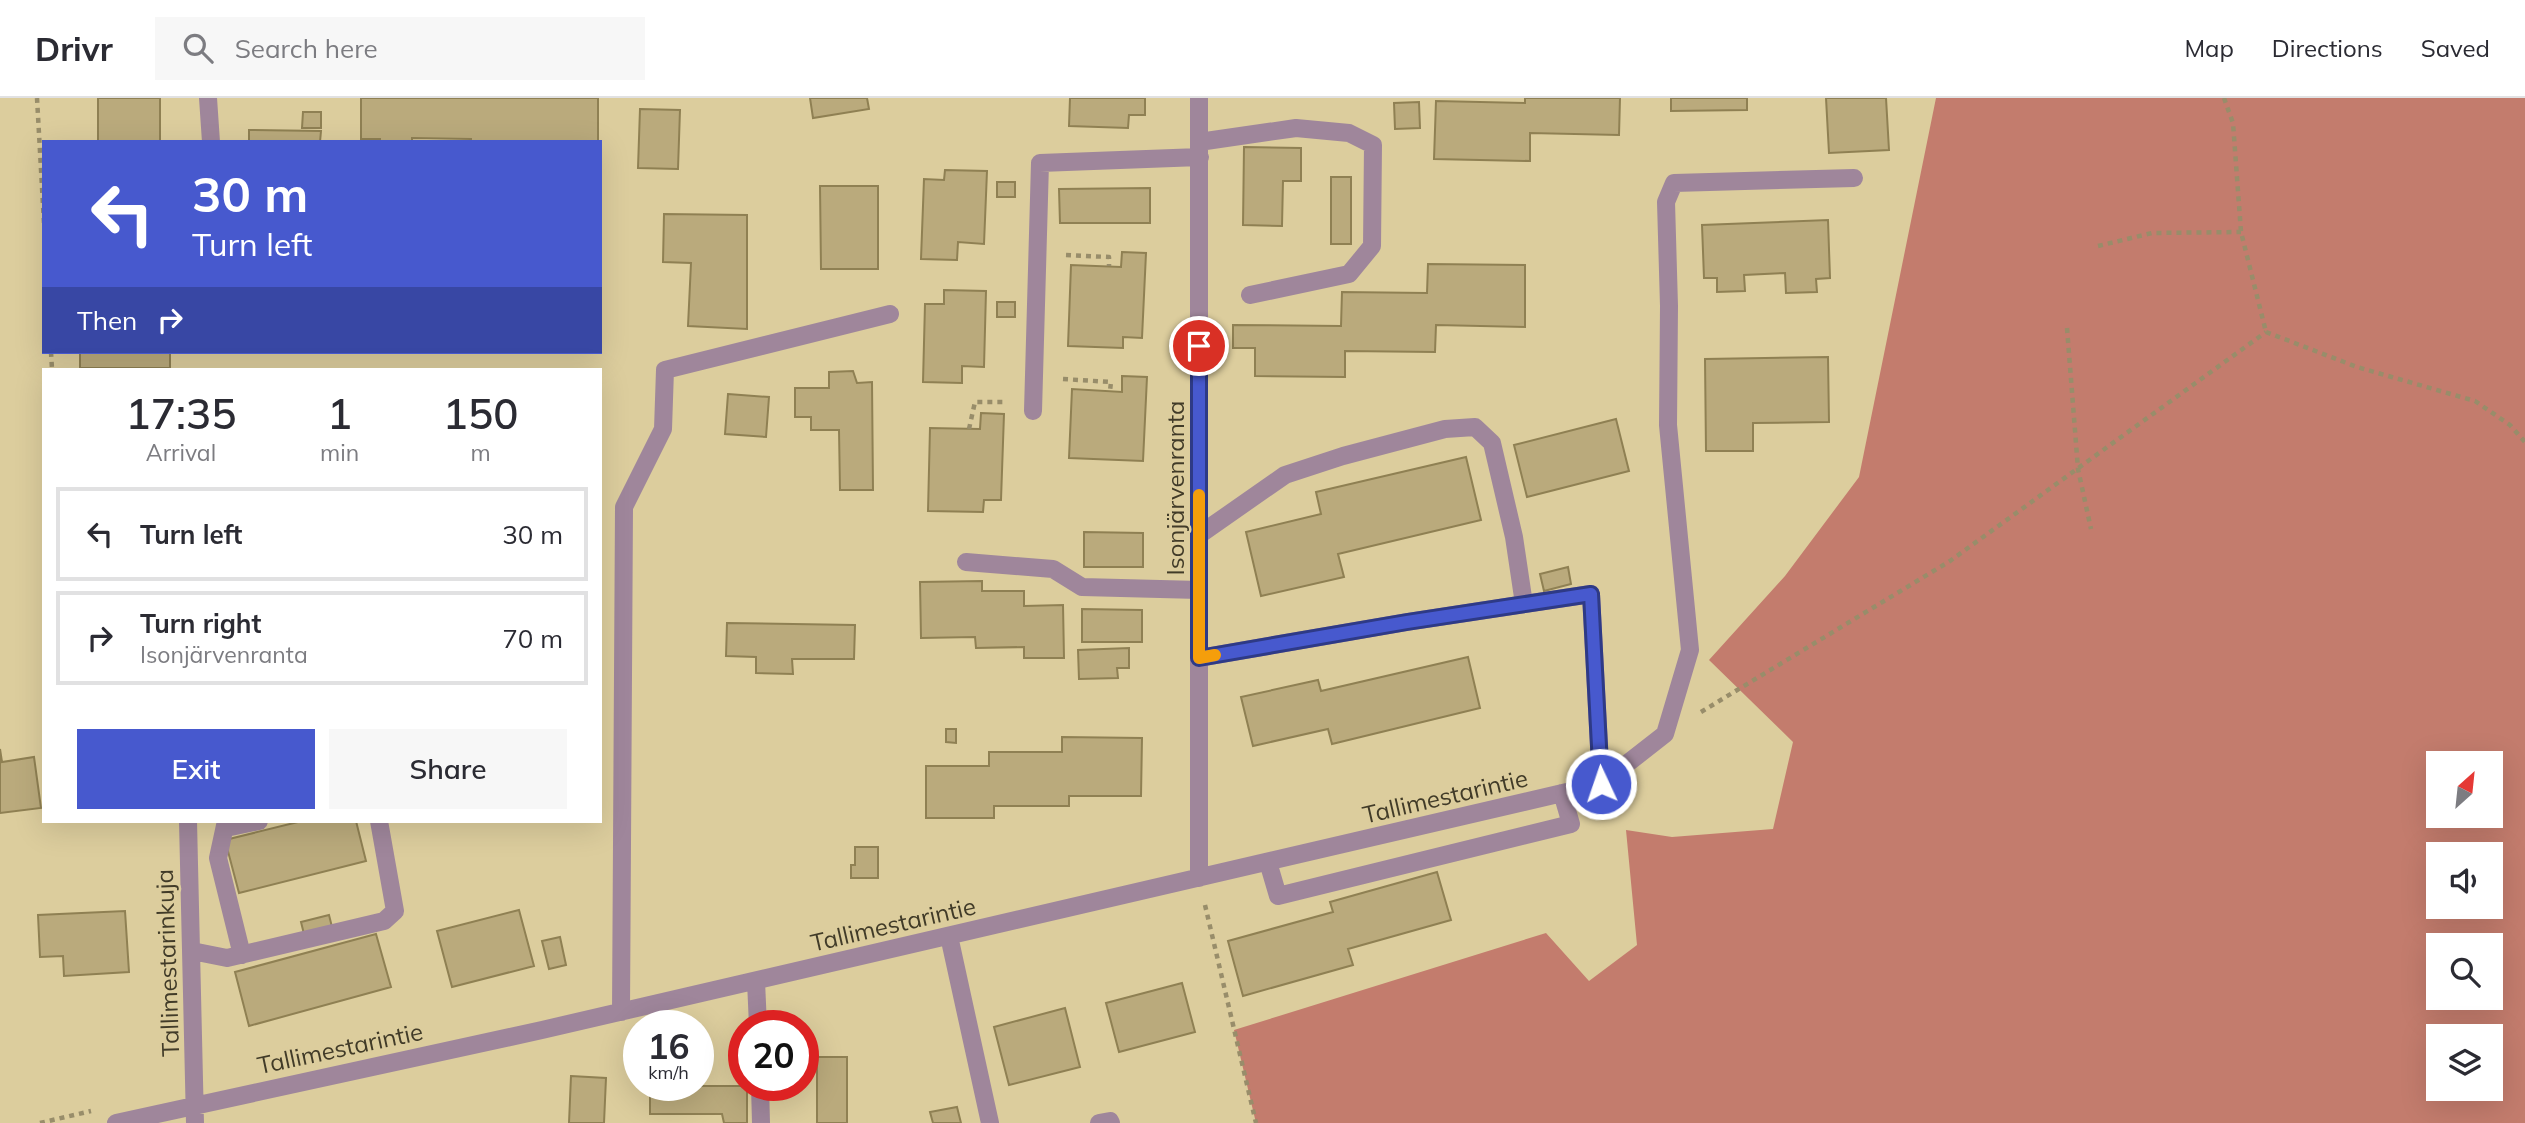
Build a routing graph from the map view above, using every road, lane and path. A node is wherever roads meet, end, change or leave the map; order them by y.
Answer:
1 (37, 98) edge
2 (208, 98) edge
3 (1199, 98) edge
4 (2224, 98) edge
5 (211, 140) edge
6 (1199, 150) junction
7 (1854, 178) dead end
8 (42, 187) edge
9 (2241, 232) junction
10 (2098, 246) dead end
11 (1038, 253) junction
12 (1109, 266) dead end
13 (1250, 295) dead end
14 (890, 314) dead end
15 (2067, 328) dead end
16 (2266, 332) junction
17 (1034, 378) junction
18 (1110, 391) dead end
19 (1033, 407) joint
20 (969, 429) dead end
21 (2525, 442) edge
22 (2078, 469) junction
23 (2091, 529) dead end
24 (1199, 535) junction
25 (966, 562) dead end
26 (1199, 590) junction
27 (1524, 604) junction
28 (1199, 658) junction
29 (1665, 734) junction
30 (1601, 784) junction
31 (1562, 793) junction
32 (188, 823) edge
33 (379, 823) edge
34 (226, 824) edge
35 (1268, 862) junction
36 (1199, 878) junction
37 (949, 936) junction
38 (192, 951) junction
39 (242, 955) junction
40 (756, 981) junction
41 (757, 1010) edge
42 (621, 1012) junction
43 (760, 1101) edge
44 (196, 1104) junction
45 (92, 1110) dead end
46 (40, 1123) edge
47 (116, 1123) edge
48 (195, 1123) edge
49 (761, 1123) edge
50 (990, 1123) edge
51 (1099, 1123) edge
52 (1111, 1123) edge
53 (1256, 1123) edge

1 - 8 path
2 - 5 street
3 - 6 street, Isonjärvenranta
4 - 9 path
6 - 11 street
6 - 13 street
6 - 24 street, Isonjärvenranta
7 - 29 street
9 - 10 path
9 - 16 path
11 - 12 path
11 - 17 street
14 - 42 street
15 - 22 path
16 - 21 path
16 - 22 path
17 - 18 path
17 - 19 street
19 - 20 path
22 - 23 path
22 - 29 path
24 - 26 street, Isonjärvenranta
24 - 27 street
25 - 26 street
26 - 28 street, Isonjärvenranta
27 - 28 street
27 - 30 street
28 - 36 street, Isonjärvenranta
29 - 30 street, Tallimestarintie
30 - 31 street, Tallimestarintie
31 - 35 street, Tallimestarintie
31 - 35 street
32 - 38 street, Tallimestarinkuja
33 - 39 street
34 - 39 street
35 - 36 street, Tallimestarintie
36 - 37 street, Tallimestarintie
36 - 53 path
37 - 40 street, Tallimestarintie
37 - 50 street
38 - 39 street
38 - 44 street, Tallimestarinkuja
40 - 41 street
40 - 42 street, Tallimestarintie
42 - 44 street, Tallimestarintie
43 - 49 street
44 - 47 street, Tallimestarintie
44 - 48 street, Tallimestarinkuja
45 - 46 path
51 - 52 street

